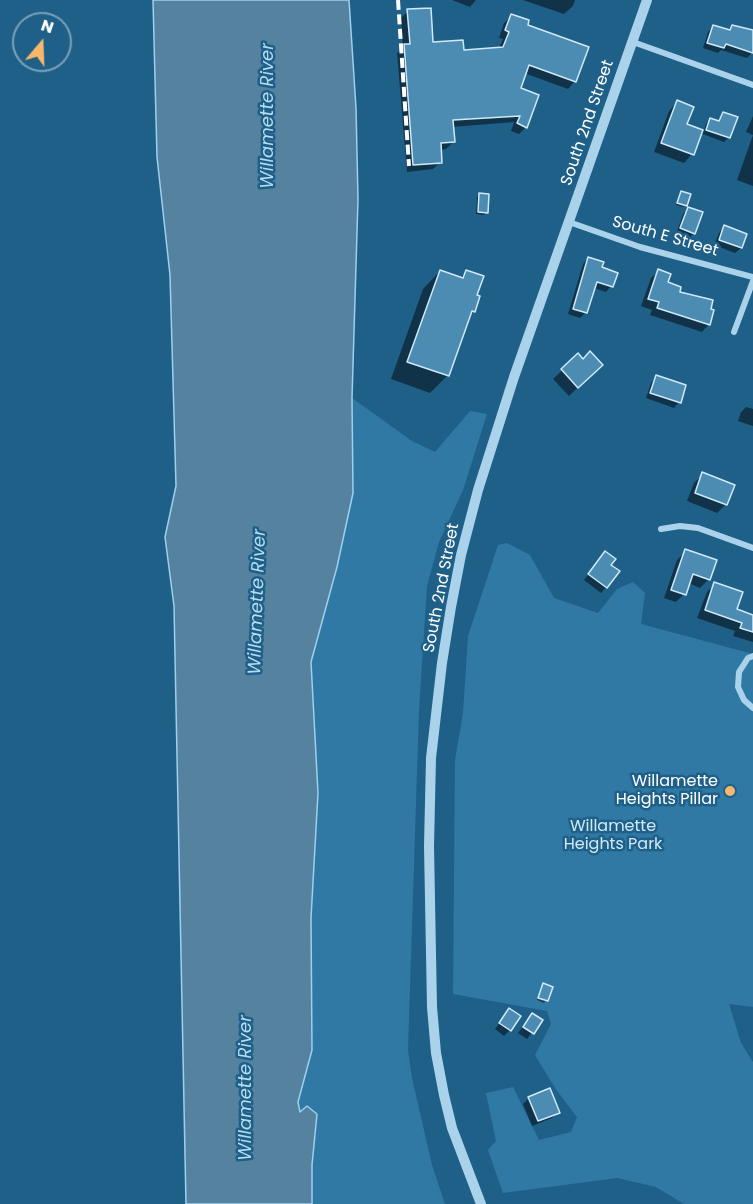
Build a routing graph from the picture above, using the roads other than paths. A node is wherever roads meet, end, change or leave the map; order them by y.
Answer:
1 (647, 0) edge
2 (633, 42) junction
3 (753, 85) edge
4 (569, 222) junction
5 (753, 279) edge
6 (734, 332) dead end
7 (661, 529) dead end
8 (753, 548) edge
9 (753, 656) edge
10 (753, 708) edge
11 (481, 1204) edge

1 - 2 street, South 2nd Street
2 - 3 street
2 - 4 street, South 2nd Street
4 - 5 street, South E Street
4 - 11 street, South 2nd Street
5 - 6 street
7 - 8 street
9 - 10 street

